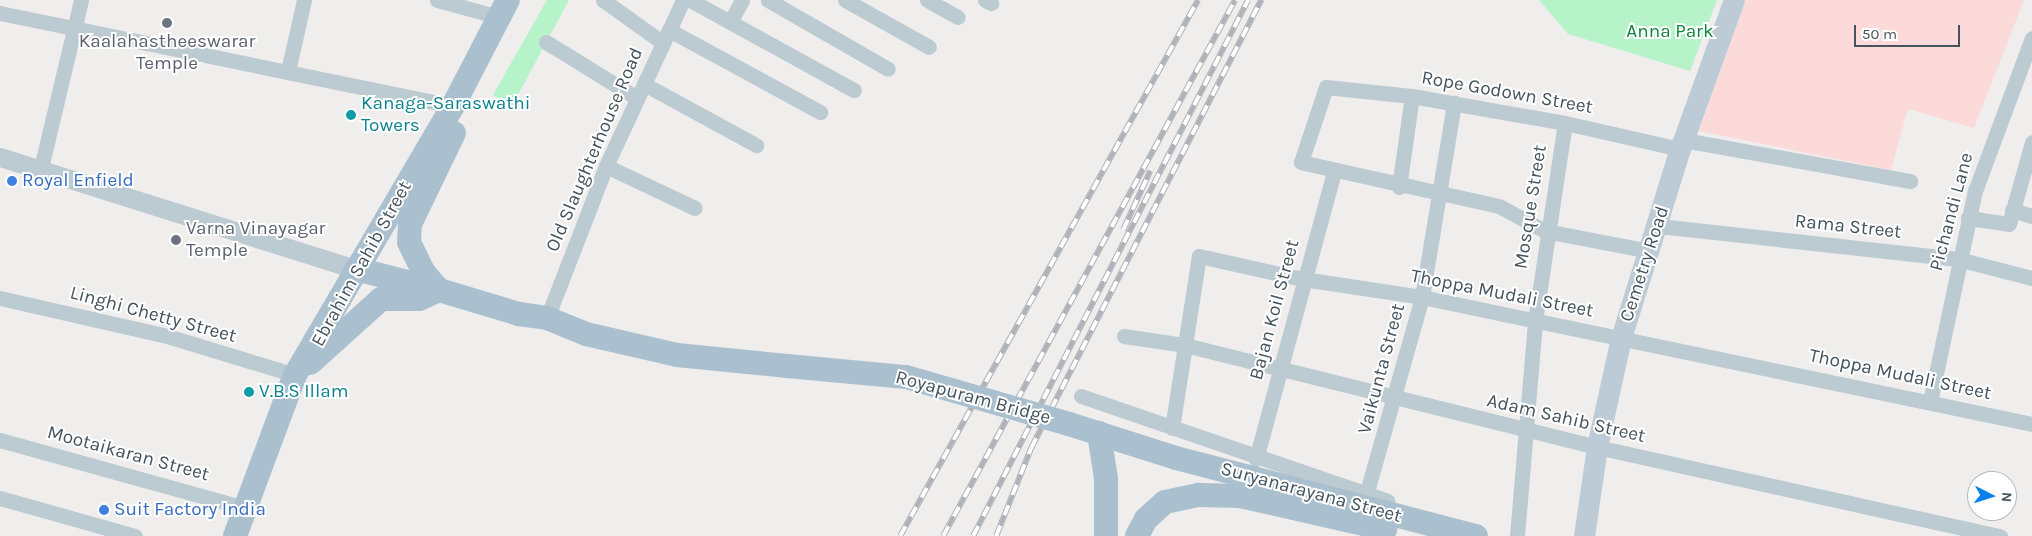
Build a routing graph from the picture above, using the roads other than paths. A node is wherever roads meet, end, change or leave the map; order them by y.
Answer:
1 (81, 0) edge
2 (304, 0) edge
3 (437, 0) edge
4 (522, 0) edge
5 (603, 0) edge
6 (683, 0) edge
7 (690, 0) edge
8 (742, 0) edge
9 (768, 0) edge
10 (845, 0) edge
11 (927, 0) edge
12 (1734, 0) edge
13 (503, 8) edge
14 (0, 13) edge
15 (958, 17) dead end
16 (730, 22) junction
17 (76, 27) junction
18 (666, 37) junction
19 (2032, 38) edge
20 (546, 42) dead end
21 (929, 47) dead end
22 (888, 70) dead end
23 (288, 72) junction
24 (644, 84) junction
25 (854, 90) dead end
26 (1412, 96) junction
27 (637, 98) junction
28 (1454, 103) junction
29 (453, 106) junction
30 (820, 112) dead end
31 (1565, 123) junction
32 (2032, 142) edge
33 (756, 145) dead end
34 (1682, 145) junction
35 (0, 157) edge
36 (606, 166) junction
37 (41, 168) junction
38 (1334, 172) junction
39 (1910, 181) dead end
40 (1399, 187) junction
41 (1439, 194) junction
42 (695, 208) dead end
43 (2012, 210) junction
44 (388, 216) junction
45 (2032, 216) edge
46 (1968, 218) junction
47 (410, 224) junction
48 (1659, 226) junction
49 (1545, 231) junction
50 (1650, 251) junction
51 (1958, 259) junction
52 (356, 269) junction
53 (2032, 278) edge
54 (1303, 279) junction
55 (438, 290) junction
56 (1422, 297) junction
57 (0, 298) edge
58 (547, 318) junction
59 (1535, 321) junction
60 (1124, 336) dead end
61 (1621, 338) junction
62 (1185, 345) junction
63 (1280, 370) junction
64 (295, 375) junction
65 (1081, 396) dead end
66 (1395, 399) junction
67 (1930, 402) junction
68 (2032, 424) edge
69 (1172, 428) junction
70 (1525, 429) junction
71 (1099, 433) junction
72 (0, 440) edge
73 (1597, 447) junction
74 (1256, 459) junction
75 (1366, 495) junction
76 (0, 498) edge
77 (245, 508) junction
78 (1469, 534) edge
79 (135, 536) edge
80 (236, 536) edge
81 (1106, 536) edge
82 (1137, 536) edge
83 (1413, 536) edge
84 (1517, 536) edge
85 (1584, 536) edge
86 (2000, 536) edge

1 - 17 street
2 - 23 street
3 - 13 street
4 - 47 main road, Ebrahim Sahib Street
5 - 18 street
6 - 18 street, Old Slaughterhouse Road
7 - 16 street
8 - 16 street
9 - 22 street
10 - 21 street
11 - 15 street
12 - 34 main road, Cemetry Road
13 - 29 main road, Ebrahim Sahib Street
14 - 17 street
16 - 25 street
17 - 23 street
17 - 37 street
18 - 24 street, Old Slaughterhouse Road
18 - 30 street
19 - 46 street, Pichandi Lane
20 - 27 street
23 - 29 street
24 - 27 street, Old Slaughterhouse Road
24 - 33 street
26 - 28 street, Rope Godown Street
26 - 38 street, Rope Godown Street
26 - 40 street
27 - 36 street, Old Slaughterhouse Road
28 - 31 street, Rope Godown Street
28 - 41 street, Vaikunta Street
29 - 44 main road, Ebrahim Sahib Street
31 - 34 street, Rope Godown Street
31 - 49 street, Mosque Street
32 - 43 street
34 - 39 street, Rope Godown Street
34 - 48 main road, Cemetry Road
35 - 37 street
36 - 42 street
36 - 58 street, Old Slaughterhouse Road
37 - 52 street
38 - 40 street
38 - 54 street, Bajan Koil Street
40 - 41 street
41 - 49 street
41 - 56 street, Vaikunta Street
43 - 45 street
43 - 46 street
44 - 47 main road
44 - 52 main road, Ebrahim Sahib Street
46 - 51 street, Pichandi Lane
47 - 55 main road, Ebrahim Sahib Street
48 - 50 main road, Cemetry Road
48 - 51 street, Rama Street
49 - 50 street
49 - 59 street, Mosque Street
50 - 61 main road, Cemetry Road
51 - 53 street, Rama Street
51 - 67 street, Pichandi Lane
52 - 55 main road, Royapuram Bridge
52 - 64 main road, Ebrahim Sahib Street
54 - 56 street, Thoppa Mudali Street
54 - 62 street, Thoppa Mudali Street
54 - 63 street, Bajan Koil Street
55 - 58 main road, Royapuram Bridge
55 - 64 main road
56 - 59 street, Thoppa Mudali Street
56 - 66 street, Vaikunta Street
57 - 64 street, Linghi Chetty Street
58 - 71 main road, Royapuram Bridge, bridge
59 - 61 street, Thoppa Mudali Street
59 - 70 street, Mosque Street
60 - 62 street, Adam Sahib Street
61 - 67 street, Thoppa Mudali Street
61 - 73 main road, Cemetry Road
62 - 63 street, Adam Sahib Street
62 - 69 street
63 - 66 street, Adam Sahib Street
63 - 74 street, Bajan Koil Street
64 - 77 main road, Ebrahim Sahib Street
65 - 69 street
66 - 70 street, Adam Sahib Street
66 - 75 street, Vaikunta Street
67 - 68 street, Thoppa Mudali Street
69 - 74 street
70 - 73 street, Adam Sahib Street
70 - 84 street, Mosque Street
71 - 78 main road, Suryanarayana Street
71 - 81 main road
72 - 77 street, Mootaikaran Street
73 - 85 main road, Cemetry Road
73 - 86 street, Adam Sahib Street
74 - 75 street
75 - 78 street
76 - 79 street
77 - 80 main road, Ebrahim Sahib Street
82 - 83 main road, Suryanarayana Street

